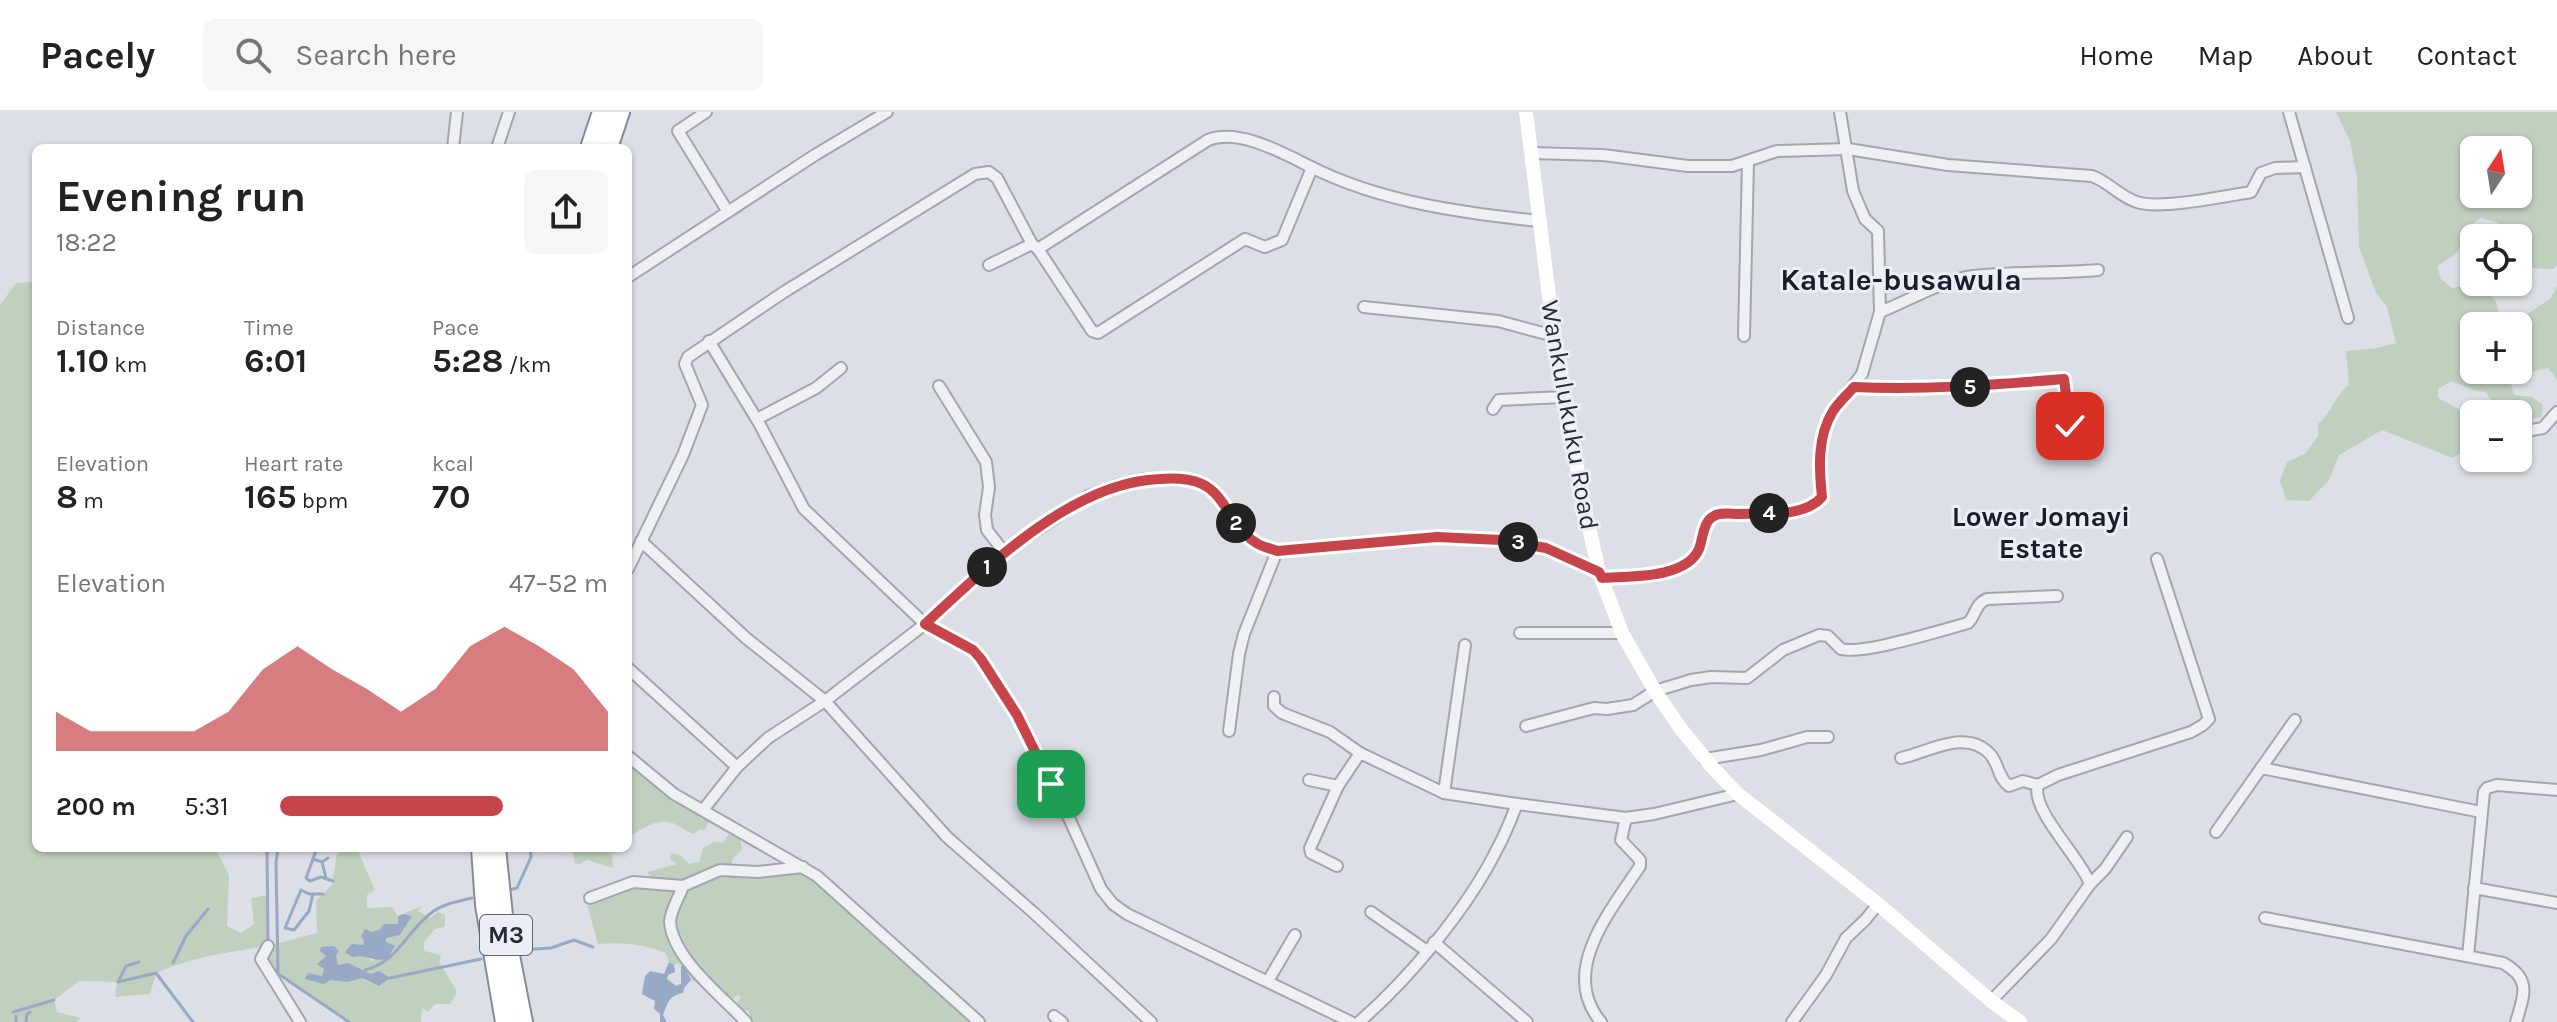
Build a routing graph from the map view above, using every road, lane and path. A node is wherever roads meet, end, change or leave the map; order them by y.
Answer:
1 (457, 112) edge
2 (509, 112) edge
3 (602, 112) edge
4 (620, 112) edge
5 (706, 112) edge
6 (887, 112) edge
7 (1526, 112) edge
8 (1840, 112) edge
9 (2289, 112) edge
10 (453, 144) edge
11 (498, 144) edge
12 (591, 144) edge
13 (609, 144) edge
14 (1848, 149) junction
15 (1531, 153) junction
16 (1748, 162) junction
17 (2305, 167) junction
18 (1312, 168) junction
19 (728, 212) junction
20 (1539, 221) junction
21 (1035, 247) junction
22 (989, 265) dead end
23 (2098, 270) dead end
24 (632, 274) edge
25 (1364, 307) dead end
26 (1880, 312) junction
27 (2348, 318) dead end
28 (1554, 336) junction
29 (1744, 336) dead end
30 (709, 341) junction
31 (841, 368) dead end
32 (939, 386) dead end
33 (1854, 387) junction
34 (1565, 397) junction
35 (1493, 409) dead end
36 (2557, 412) edge
37 (757, 419) junction
38 (2070, 426) dead end
39 (2532, 430) edge
40 (641, 541) junction
41 (1277, 551) junction
42 (1004, 552) junction
43 (2157, 559) dead end
44 (632, 560) edge
45 (1600, 575) junction
46 (2057, 596) dead end
47 (925, 624) junction
48 (1520, 633) dead end
49 (1622, 633) junction
50 (1465, 645) dead end
51 (632, 672) edge
52 (1655, 691) junction
53 (1274, 697) dead end
54 (825, 701) junction
55 (2295, 720) dead end
56 (1526, 726) dead end
57 (1229, 731) dead end
58 (1828, 737) dead end
59 (1360, 753) junction
60 (1901, 758) dead end
61 (632, 759) edge
62 (1705, 759) junction
63 (737, 767) junction
64 (2261, 768) junction
65 (1309, 780) dead end
66 (2038, 785) junction
67 (1338, 786) junction
68 (2557, 790) edge
69 (1444, 793) junction
70 (1738, 794) junction
71 (1517, 804) junction
72 (703, 810) junction
73 (2481, 812) junction
74 (1626, 818) junction
75 (2216, 832) dead end
76 (2127, 837) dead end
77 (481, 852) edge
78 (496, 852) edge
79 (1337, 866) dead end
80 (803, 867) junction
81 (2090, 884) junction
82 (683, 886) junction
83 (2474, 888) junction
84 (590, 898) dead end
85 (2557, 903) edge
86 (1878, 904) junction
87 (1371, 912) dead end
88 (2265, 918) dead end
89 (1295, 935) dead end
90 (1434, 942) junction
91 (268, 946) dead end
92 (1427, 951) junction
93 (2468, 956) junction
94 (1268, 981) junction
95 (1991, 1001) junction
96 (1370, 1012) junction
97 (300, 1022) edge
98 (505, 1022) edge
99 (523, 1022) edge
100 (746, 1022) edge
101 (979, 1022) edge
102 (1151, 1022) edge
103 (1351, 1022) edge
104 (1359, 1022) edge
105 (1380, 1022) edge
106 (1527, 1022) edge
107 (1601, 1022) edge
108 (1792, 1022) edge
109 (2020, 1022) edge
110 (2516, 1022) edge

1 - 10 street
2 - 11 street
3 - 12 highway
4 - 13 highway
5 - 19 street
6 - 19 street
7 - 15 main road, Wankulukuku Road
8 - 14 street
9 - 17 street
14 - 16 street
14 - 17 street
14 - 26 street
15 - 16 street
15 - 20 main road, Wankulukuku Road
16 - 29 street
17 - 27 street
18 - 20 street
18 - 21 street
18 - 21 street
19 - 24 street
20 - 28 main road, Wankulukuku Road
21 - 22 street
21 - 30 street
23 - 26 street
25 - 28 street
26 - 33 street
28 - 34 main road, Wankulukuku Road
30 - 37 street
30 - 40 street
31 - 37 street
32 - 42 street
33 - 38 street
33 - 45 street
34 - 35 street
34 - 45 main road, Wankulukuku Road
36 - 39 street
37 - 47 street
40 - 44 street
40 - 54 street
41 - 42 street
41 - 45 street
41 - 57 street
42 - 47 street
43 - 66 street
45 - 49 main road, Wankulukuku Road
46 - 52 street
47 - 54 street
47 - 94 street
48 - 49 street
49 - 52 main road, Wankulukuku Road
50 - 69 street
51 - 63 street
52 - 56 street
52 - 62 main road, Wankulukuku Road
53 - 59 street
54 - 63 street
54 - 102 street
55 - 64 street
58 - 62 street
59 - 67 street
59 - 69 street
60 - 66 street
61 - 72 street
62 - 70 main road, Wankulukuku Road
63 - 72 street
64 - 73 street
64 - 75 street
65 - 67 street
66 - 81 street
67 - 79 street
68 - 73 street
69 - 71 street
70 - 74 street
70 - 86 main road, Wankulukuku Road
71 - 74 street
71 - 90 street
72 - 80 street
73 - 83 street
74 - 107 street
76 - 81 street
77 - 98 highway, M3
78 - 99 highway, M3
80 - 82 street
80 - 101 street
81 - 95 street
82 - 84 street
82 - 100 street
83 - 85 street
83 - 93 street
86 - 95 main road, Wankulukuku Road
86 - 108 street
87 - 92 street
88 - 93 street
89 - 94 street
90 - 92 street
90 - 106 street
91 - 97 street
92 - 96 street
93 - 110 street
94 - 103 street
95 - 109 main road, Wankulukuku Road
96 - 104 street
96 - 105 street

